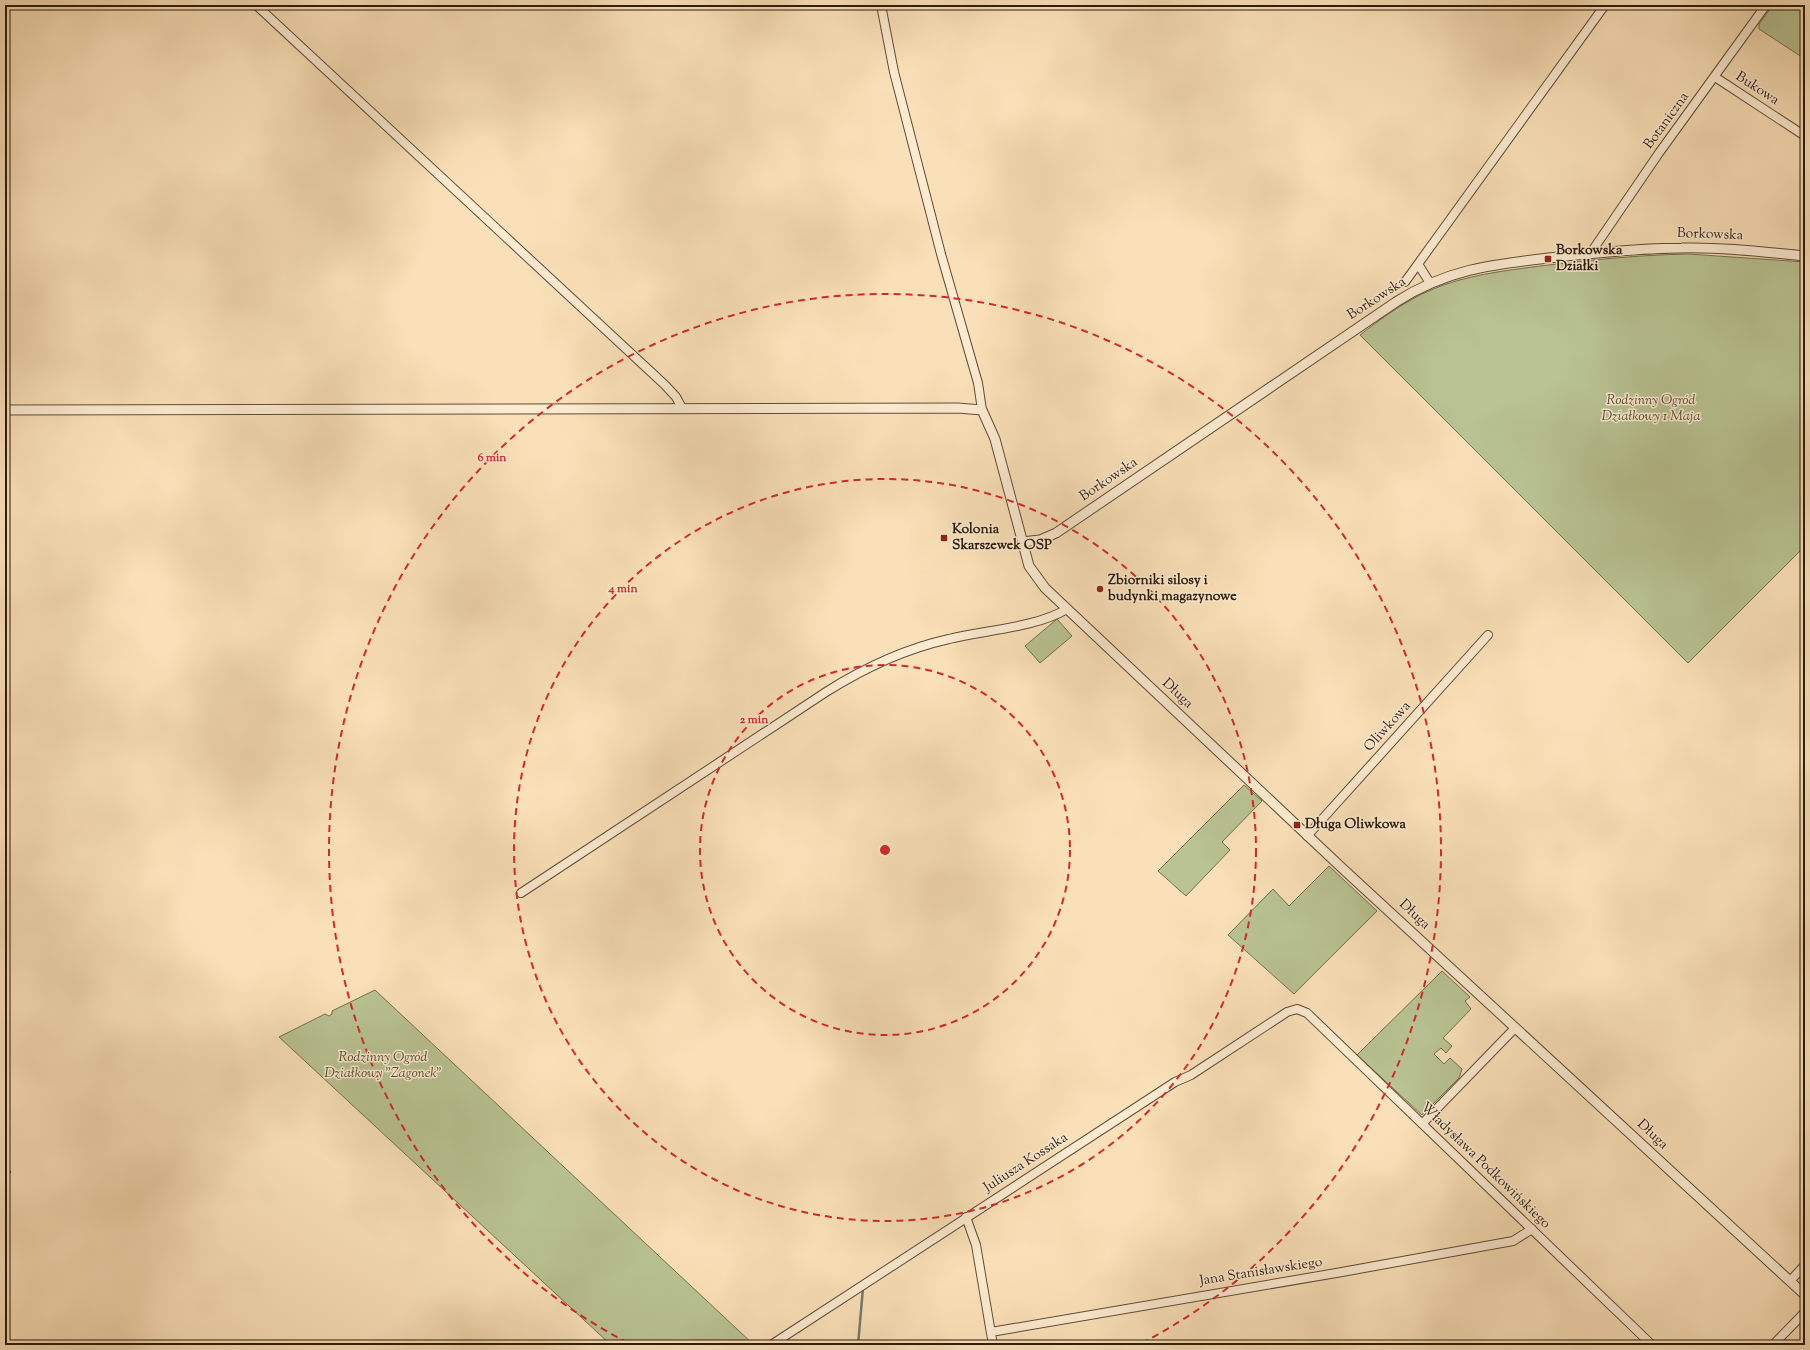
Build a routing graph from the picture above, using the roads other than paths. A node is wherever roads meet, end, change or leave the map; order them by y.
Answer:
1 (256, 5) edge
2 (881, 5) edge
3 (1605, 5) edge
4 (1766, 5) edge
5 (1715, 77) junction
6 (1805, 136) edge
7 (1590, 254) junction
8 (1805, 256) edge
9 (1418, 264) junction
10 (1405, 282) dead end
11 (1430, 283) junction
12 (682, 408) junction
13 (5, 410) edge
14 (982, 410) junction
15 (1022, 542) junction
16 (1067, 609) junction
17 (1488, 635) dead end
18 (1307, 836) junction
19 (521, 893) dead end
20 (1297, 1009) joint
21 (1515, 1028) junction
22 (1422, 1124) junction
23 (966, 1218) junction
24 (1532, 1229) junction
25 (1805, 1265) edge
26 (1790, 1281) junction
27 (1805, 1295) edge
28 (1805, 1312) edge
29 (991, 1332) junction
30 (771, 1345) edge
31 (993, 1345) edge
32 (1652, 1345) edge
33 (1773, 1345) edge

1 - 12 street
2 - 14 street
3 - 9 street
4 - 5 street, Botaniczna
5 - 6 street, Bukowa
5 - 7 street, Botaniczna
7 - 8 street, Borkowska
7 - 11 street, Borkowska
9 - 10 street
9 - 11 street
11 - 15 street, Borkowska
12 - 13 street
12 - 14 street
14 - 15 street, Długa
15 - 16 street, Długa
16 - 18 street, Długa
16 - 19 street
17 - 18 street, Oliwkowa
18 - 21 street, Długa
20 - 22 street, Władysława Podkowińskiego
20 - 23 street, Juliusza Kossaka
21 - 22 street
21 - 26 street, Długa
22 - 24 street, Władysława Podkowińskiego
23 - 29 street
23 - 30 street, Juliusza Kossaka
24 - 29 street, Jana Stanisławskiego
24 - 32 street, Władysława Podkowińskiego
25 - 26 street
26 - 27 street, Długa
28 - 33 street
29 - 31 street

